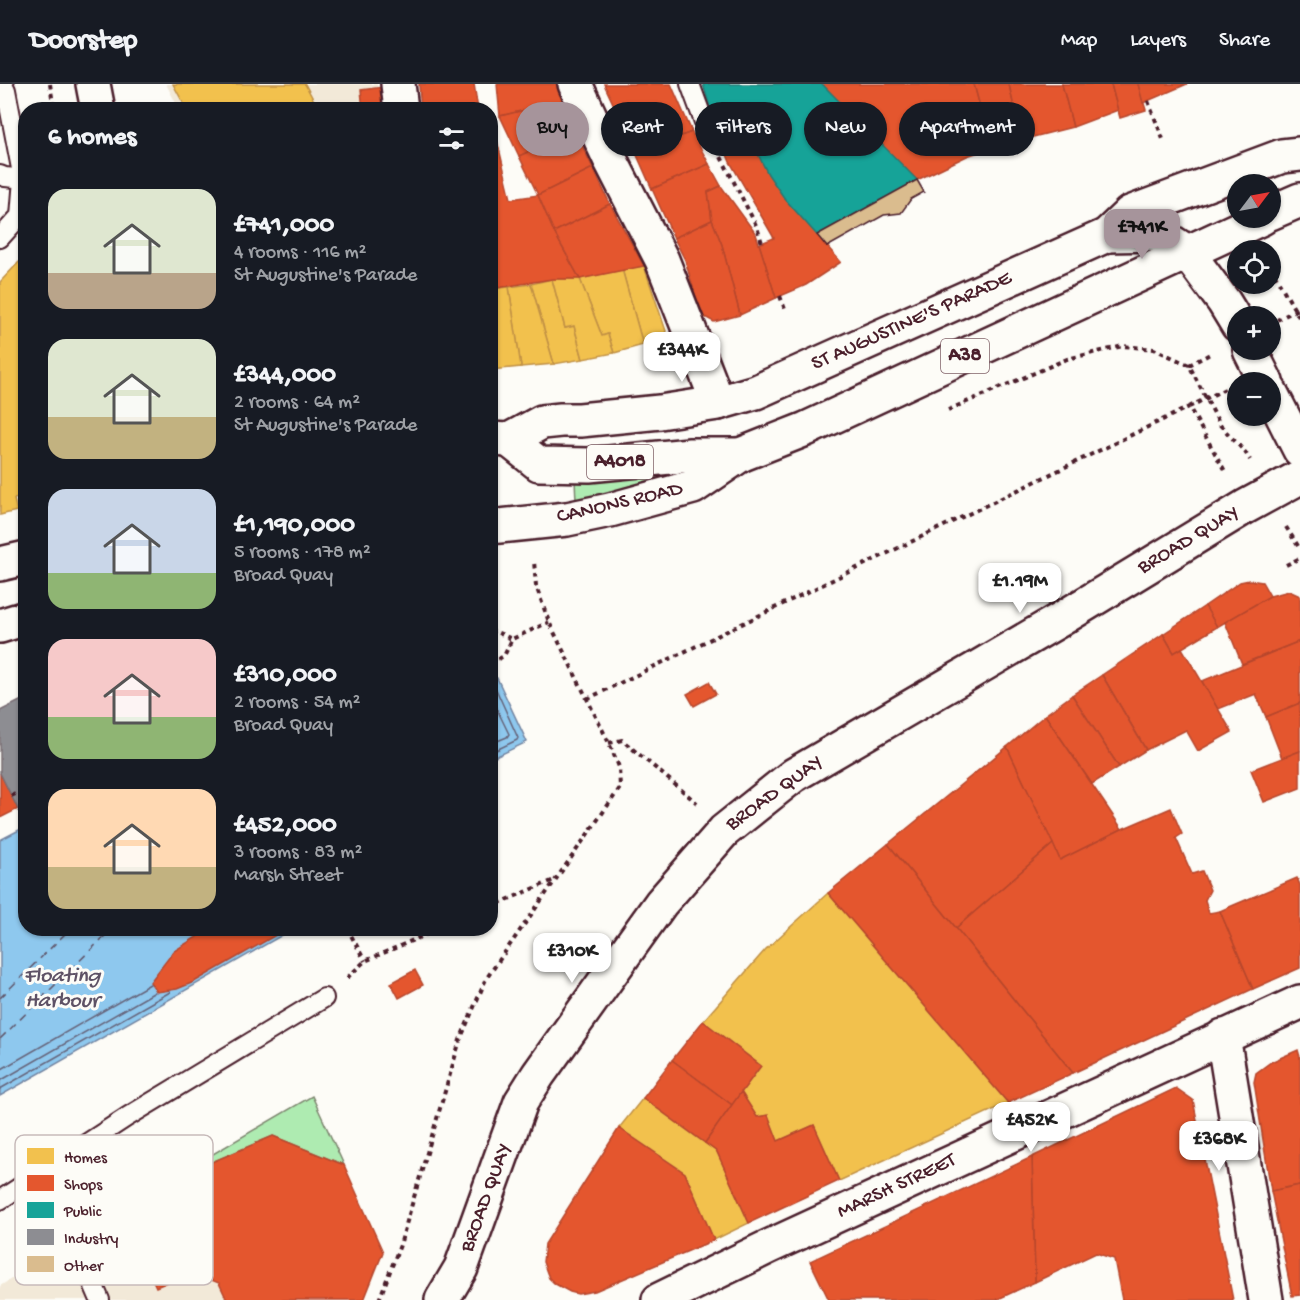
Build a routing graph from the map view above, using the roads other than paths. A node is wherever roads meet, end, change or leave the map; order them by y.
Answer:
1 (3, 84) edge
2 (93, 84) edge
3 (398, 84) edge
4 (576, 84) edge
5 (690, 84) edge
6 (96, 102) edge
7 (400, 102) edge
8 (697, 102) edge
9 (18, 149) edge
10 (1300, 154) edge
11 (0, 175) edge
12 (18, 178) edge
13 (1300, 200) edge
14 (1281, 208) edge
15 (18, 218) edge
16 (1240, 228) edge
17 (1107, 235) junction
18 (0, 238) edge
19 (1187, 252) junction
20 (1227, 312) edge
21 (756, 392) joint
22 (718, 403) junction
23 (1281, 413) edge
24 (500, 440) edge
25 (1300, 450) edge
26 (740, 455) junction
27 (1300, 477) edge
28 (498, 526) edge
29 (18, 560) edge
30 (0, 564) edge
31 (18, 620) edge
32 (0, 626) edge
33 (324, 998) road end
34 (1300, 1002) edge
35 (1223, 1036) junction
36 (100, 1135) edge
37 (15, 1191) edge
38 (0, 1200) edge
39 (461, 1268) junction
40 (94, 1285) edge
41 (100, 1300) edge
42 (442, 1300) edge
43 (467, 1300) edge
44 (659, 1300) edge
45 (1266, 1300) edge

1 - 9 lane
2 - 6 street
3 - 7 street
4 - 22 street
5 - 8 lane
10 - 17 street, ST AUGUSTINE'S PARADE / A38
11 - 12 lane
13 - 14 street
15 - 18 lane
16 - 19 street, ST AUGUSTINE'S PARADE / A38
17 - 19 street
17 - 21 street, ST AUGUSTINE'S PARADE / A38
19 - 20 street
19 - 26 street, ST AUGUSTINE'S PARADE / A38
21 - 22 street, ST AUGUSTINE'S PARADE / A4018
22 - 24 street, ST AUGUSTINE'S PARADE / A4018
23 - 25 street
24 - 26 street, ST AUGUSTINE'S PARADE / A4018
26 - 28 street, CANONS ROAD
27 - 39 street, BROAD QUAY
29 - 30 street
31 - 32 street
33 - 36 lane
34 - 35 street, MARSH STREET
35 - 44 street, MARSH STREET
35 - 45 street
37 - 38 lane
39 - 42 street, BROAD QUAY
39 - 43 street, BROAD QUAY
40 - 41 lane

